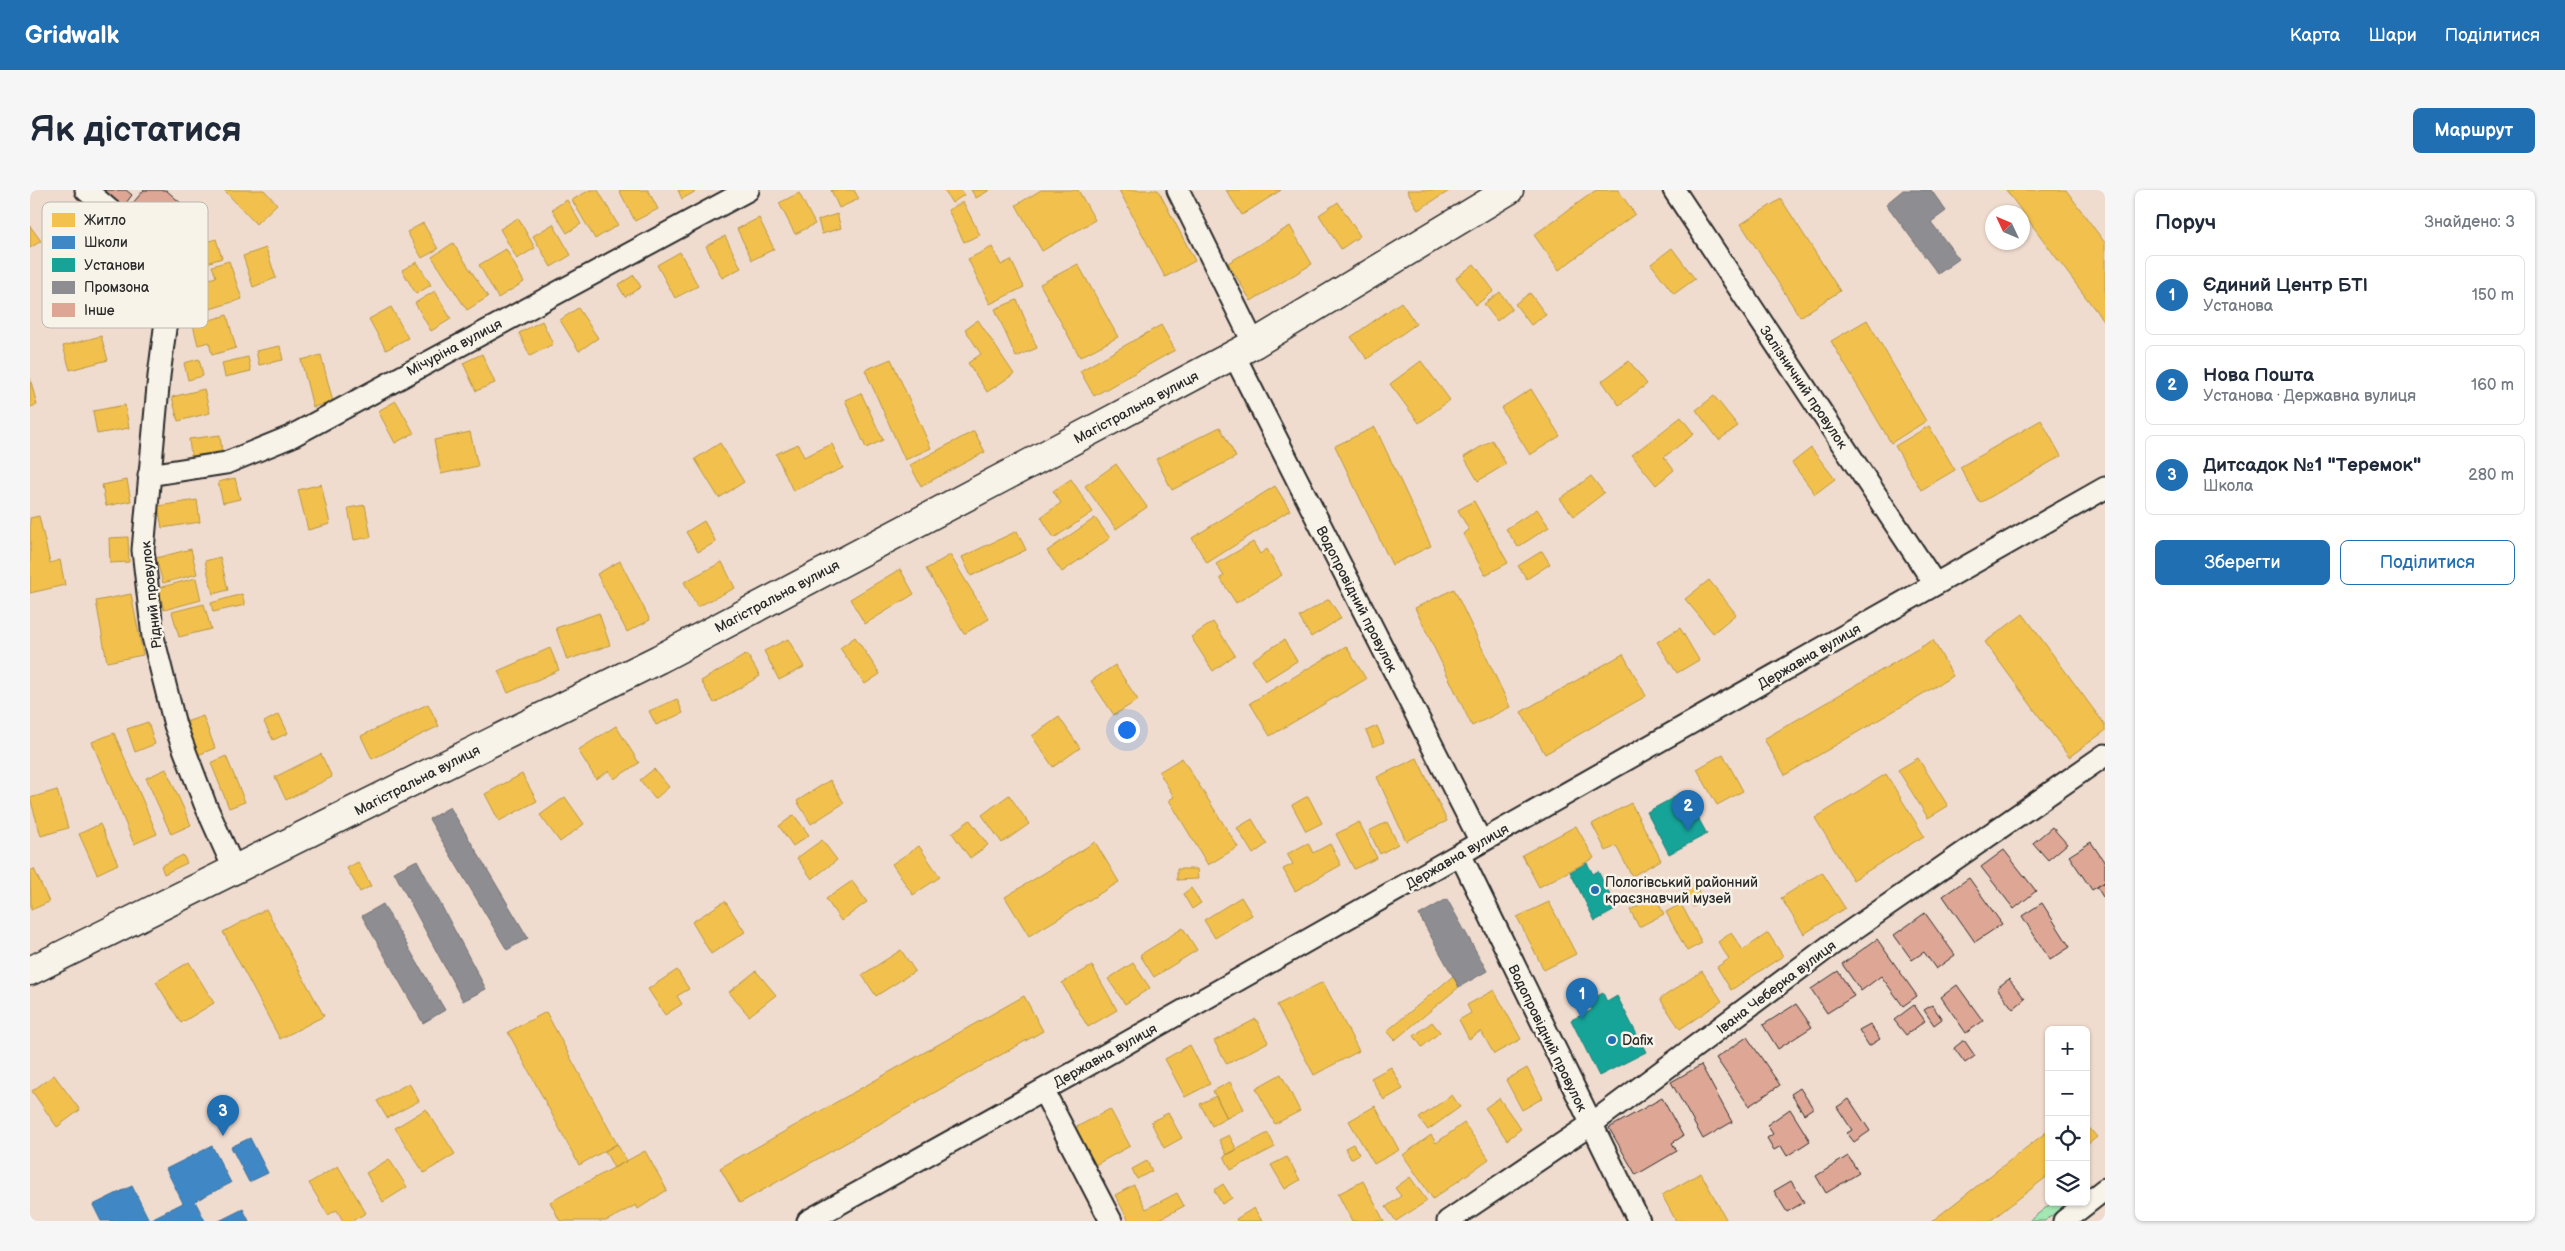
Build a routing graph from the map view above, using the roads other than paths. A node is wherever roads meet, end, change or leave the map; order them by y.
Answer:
1 (86, 190) edge
2 (748, 190) edge
3 (1178, 190) edge
4 (1508, 190) edge
5 (1674, 190) edge
6 (100, 202) edge
7 (165, 328) edge
8 (1244, 350) junction
9 (149, 474) junction
10 (2105, 488) edge
11 (1935, 584) junction
12 (2105, 755) edge
13 (1481, 842) junction
14 (1460, 854) junction
15 (235, 871) junction
16 (30, 971) edge
17 (1044, 1090) junction
18 (1590, 1125) junction
19 (2105, 1189) edge
20 (808, 1221) edge
21 (1111, 1221) edge
22 (1448, 1221) edge
23 (1639, 1221) edge
24 (2064, 1221) edge

1 - 6 street, Рідний провулок
2 - 9 street, Мічуріна вулиця
3 - 8 street, Водопровідний провулок
4 - 8 main road, Магістральна вулиця
5 - 11 street, Залізничний провулок
7 - 9 street, Рідний провулок
8 - 13 street, Водопровідний провулок
8 - 15 main road, Магістральна вулиця
9 - 15 street, Рідний провулок
10 - 11 street, Державна вулиця
11 - 13 street, Державна вулиця
12 - 18 street, Івана Чеберка вулиця
13 - 14 street, Державна вулиця
14 - 17 street, Державна вулиця
14 - 18 street, Водопровідний провулок
15 - 16 main road, Магістральна вулиця
17 - 20 street, Державна вулиця
17 - 21 street
18 - 22 street, Івана Чеберка вулиця
18 - 23 street, Водопровідний провулок
19 - 24 street

